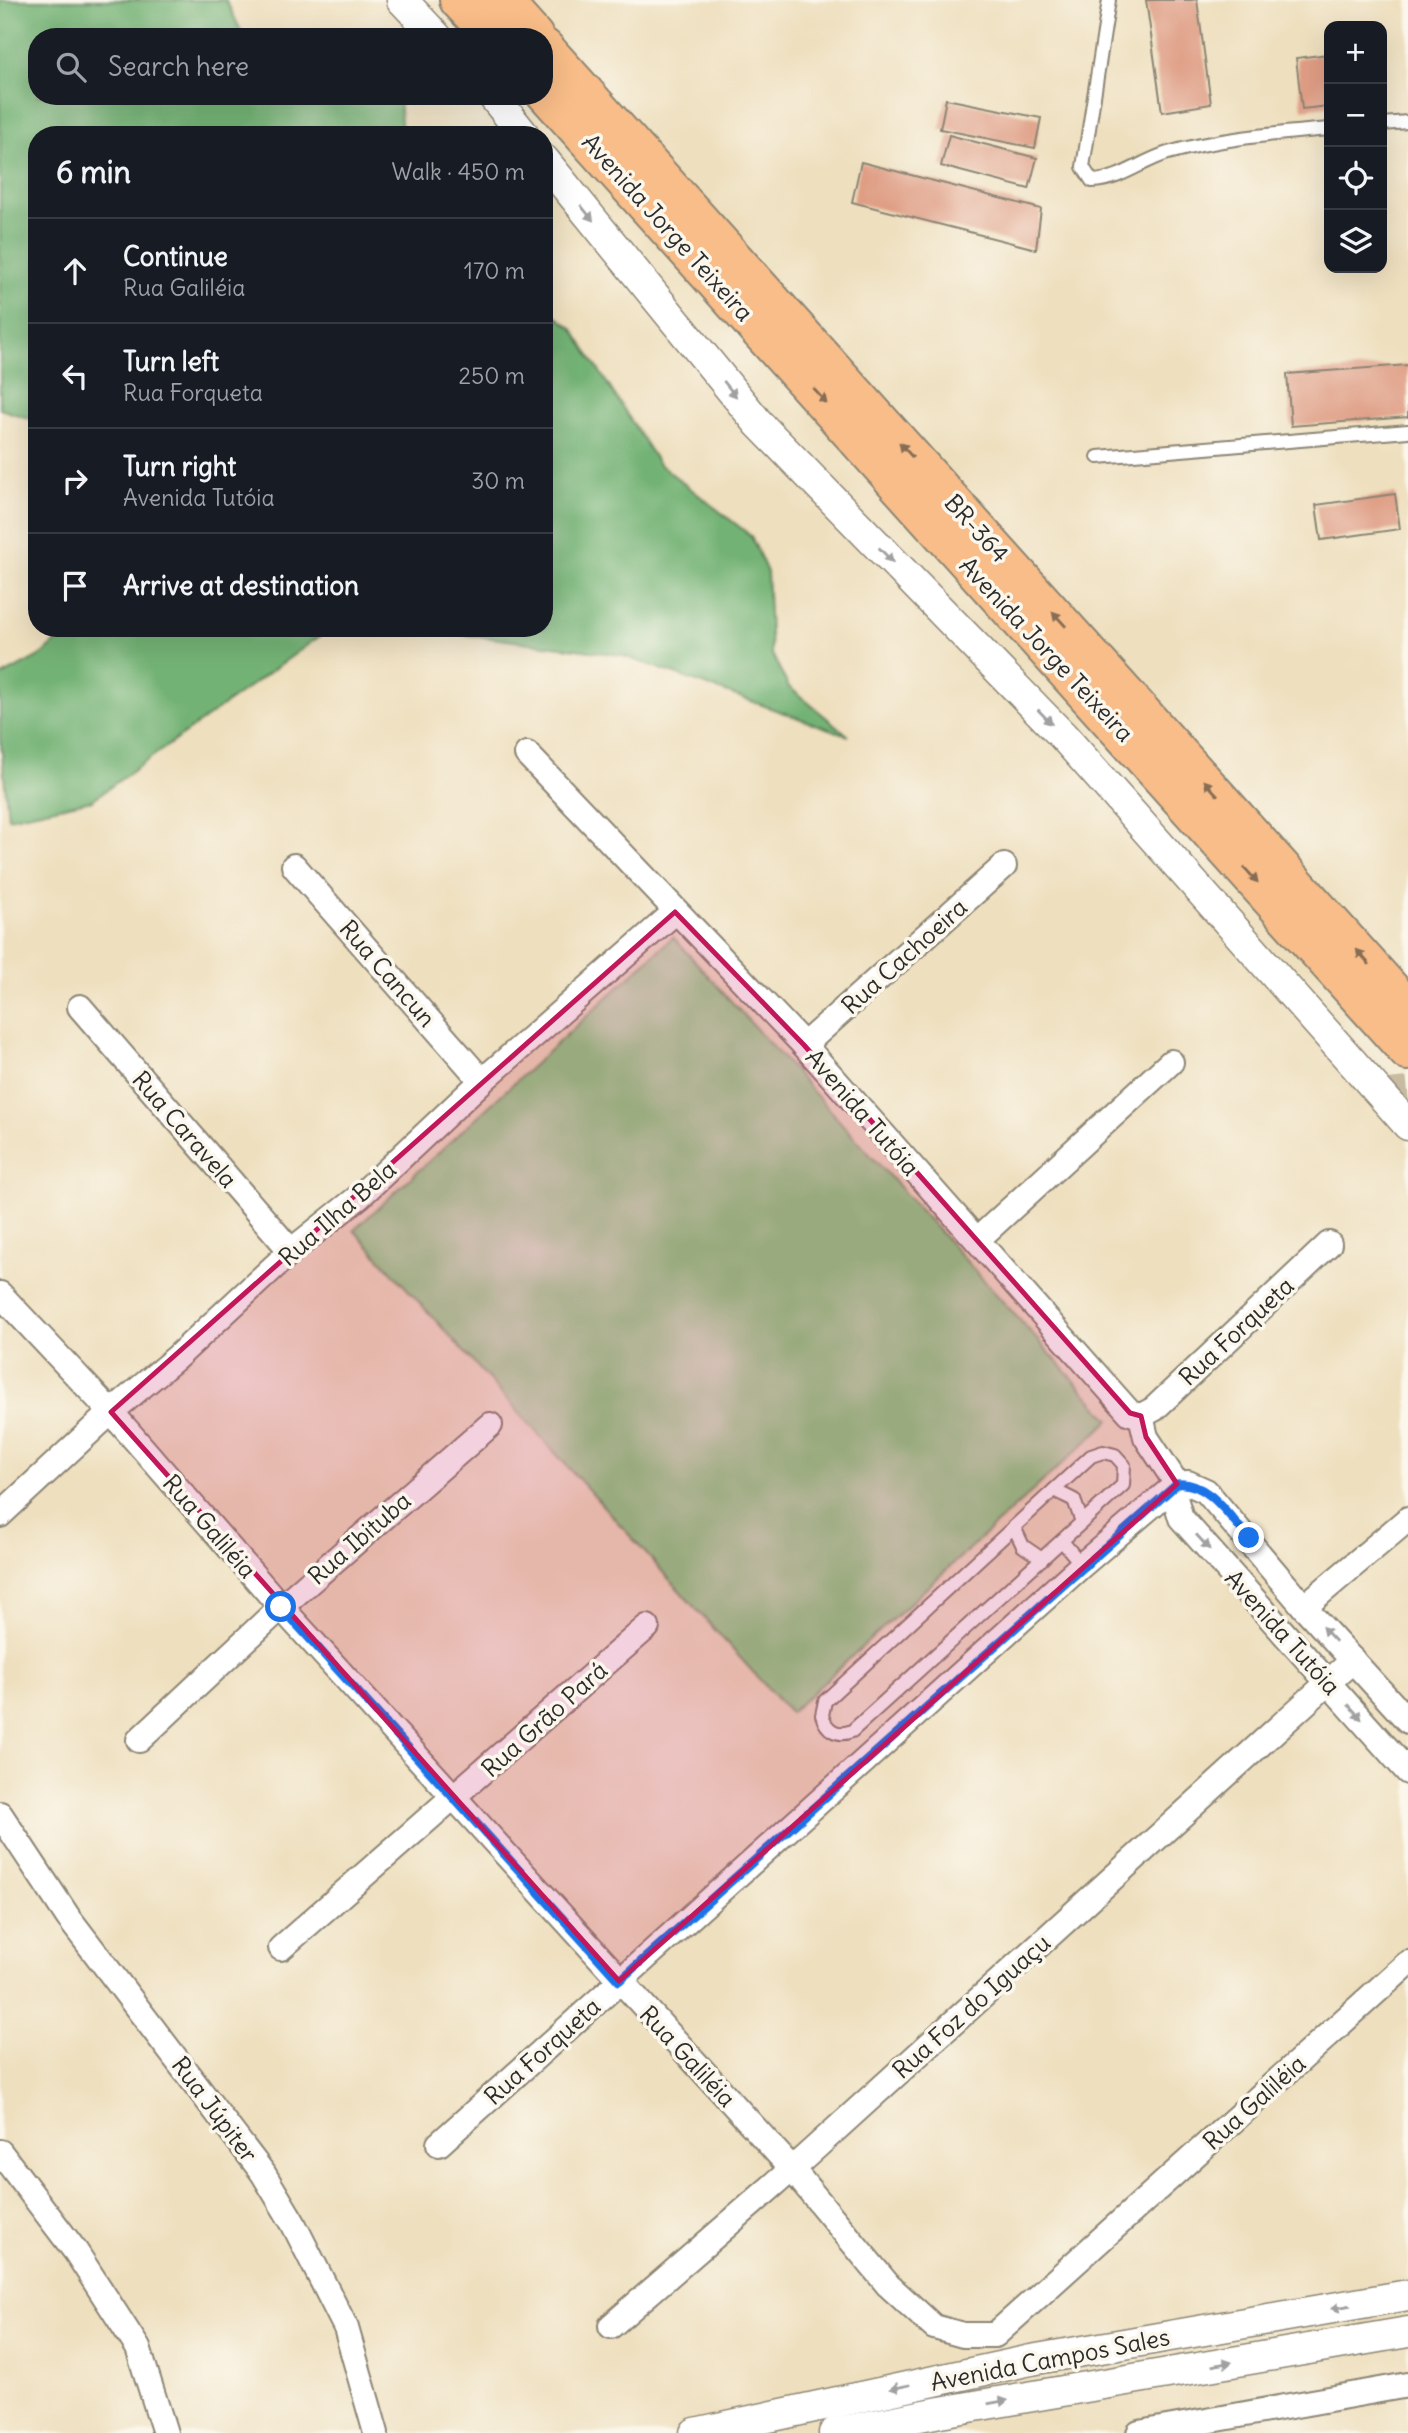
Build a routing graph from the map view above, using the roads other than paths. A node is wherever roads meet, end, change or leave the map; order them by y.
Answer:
1 (402, 0) edge
2 (432, 0) edge
3 (459, 0) edge
4 (501, 0) edge
5 (1108, 0) edge
6 (428, 28) edge
7 (449, 28) edge
8 (485, 28) edge
9 (526, 28) edge
10 (553, 58) edge
11 (553, 101) edge
12 (500, 105) edge
13 (1408, 122) edge
14 (1387, 124) edge
15 (517, 126) edge
16 (1324, 129) edge
17 (553, 171) edge
18 (1408, 431) edge
19 (1098, 457) dead end
20 (527, 754) dead end
21 (294, 866) dead end
22 (1004, 866) dead end
23 (675, 912) junction
24 (80, 1007) dead end
25 (1408, 1009) edge
26 (804, 1045) junction
27 (1408, 1051) edge
28 (1171, 1062) dead end
29 (482, 1081) junction
30 (1408, 1125) edge
31 (977, 1240) junction
32 (1329, 1244) dead end
33 (291, 1251) junction
34 (0, 1294) edge
35 (111, 1412) junction
36 (1142, 1416) junction
37 (490, 1425) dead end
38 (1177, 1484) junction
39 (1054, 1490) junction
40 (0, 1515) edge
41 (1408, 1519) edge
42 (1082, 1522) junction
43 (1014, 1527) junction
44 (1062, 1541) junction
45 (1042, 1559) junction
46 (1082, 1565) junction
47 (281, 1607) junction
48 (1304, 1607) junction
49 (647, 1627) dead end
50 (1353, 1660) junction
51 (1329, 1683) junction
52 (1408, 1721) edge
53 (139, 1740) dead end
54 (1408, 1772) edge
55 (455, 1798) junction
56 (0, 1814) edge
57 (281, 1948) dead end
58 (1408, 1963) edge
59 (619, 1981) junction
60 (439, 2144) dead end
61 (0, 2152) edge
62 (792, 2169) junction
63 (0, 2175) edge
64 (27, 2187) junction
65 (1408, 2295) edge
66 (611, 2326) dead end
67 (1408, 2332) edge
68 (947, 2378) junction
69 (1408, 2385) edge
70 (952, 2410) junction
71 (1148, 2432) edge
72 (165, 2433) edge
73 (376, 2433) edge
74 (695, 2433) edge
75 (834, 2433) edge

1 - 6 street
2 - 7 street
3 - 8 highway
4 - 9 highway
5 - 16 lane
25 -> 10 highway, BR-364 / BR-364
11 -> 27 highway, Avenida Jorge Teixeira / BR-364
12 - 15 street
13 - 14 lane
17 -> 30 street
18 - 19 lane
20 - 23 street, Avenida Tutóia
21 - 29 street, Rua Cancun
22 - 26 street, Rua Cachoeira
23 - 26 street, Avenida Tutóia
23 - 29 street, Rua Ilha Bela
24 - 33 street, Rua Caravela
26 - 31 street, Avenida Tutóia
28 - 31 street
29 - 33 street, Rua Ilha Bela
31 - 36 street, Avenida Tutóia
32 - 36 street, Rua Forqueta
33 - 35 street, Rua Ilha Bela
34 - 35 street, Rua Galiléia
35 - 40 street, Rua Ilha Bela
35 - 47 street, Rua Galiléia
36 - 38 street, Avenida Tutóia
37 - 47 street, Rua Ibituba
38 - 46 street, Rua Forqueta
38 - 48 street, Avenida Tutóia
38 -> 51 street, Avenida Tutóia
39 - 42 lane
39 - 42 lane
39 - 43 lane
41 - 48 street
42 - 44 lane
43 - 45 lane
43 - 45 lane
44 - 45 lane
44 - 46 lane
46 - 59 street, Rua Forqueta
47 - 53 street, Rua Ibituba
47 - 55 street, Rua Galiléia
50 -> 48 street, Avenida Tutóia
49 - 55 street, Rua Grão Pará
50 - 51 street, Rua Foz do Iguaçu
50 - 52 street, Avenida Tutóia
51 -> 54 street, Avenida Tutóia
51 - 62 street, Rua Foz do Iguaçu
55 - 57 street, Rua Grão Pará
55 - 59 street, Rua Galiléia
56 - 73 street, Rua Júpiter
58 - 62 street, Rua Galiléia
59 - 60 street, Rua Forqueta
59 - 62 street, Rua Galiléia
61 - 64 street
62 - 66 street, Rua Foz do Iguaçu
63 - 64 street
64 - 72 street
65 -> 68 street, Avenida Campos Sales
70 -> 67 street, Avenida Campos Sales
68 - 70 street
68 -> 74 street, Avenida Campos Sales
69 - 71 street
70 - 75 street, Avenida Campos Sales

